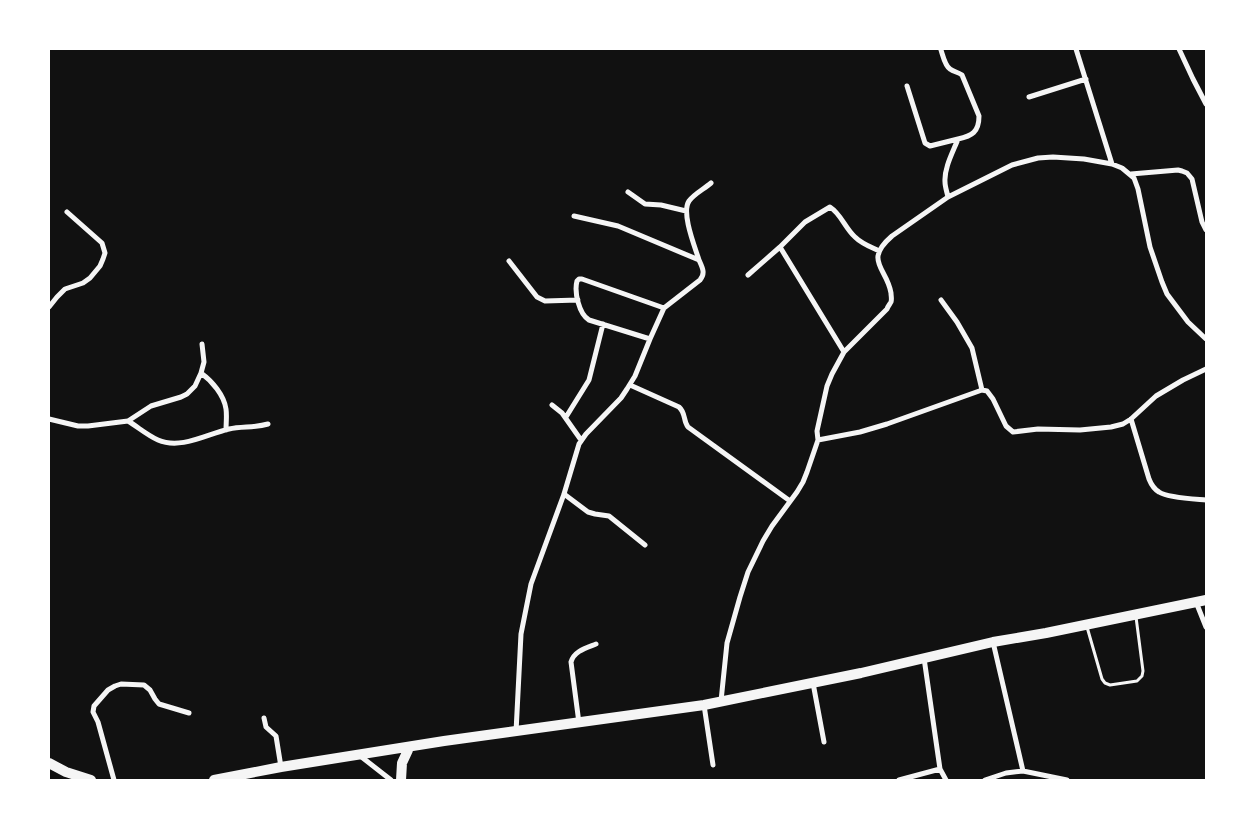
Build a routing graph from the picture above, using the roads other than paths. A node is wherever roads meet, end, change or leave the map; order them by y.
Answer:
1 (1076, 49) edge
2 (1180, 49) edge
3 (941, 50) dead end
4 (1086, 80) junction
5 (907, 86) dead end
6 (1029, 98) dead end
7 (1206, 104) edge
8 (958, 140) junction
9 (1112, 164) junction
10 (1131, 174) junction
11 (711, 183) dead end
12 (628, 192) dead end
13 (948, 197) junction
14 (686, 211) junction
15 (67, 212) dead end
16 (574, 216) dead end
17 (1206, 230) edge
18 (780, 247) junction
19 (880, 251) junction
20 (699, 260) junction
21 (509, 261) dead end
22 (748, 275) dead end
23 (578, 300) junction
24 (941, 300) dead end
25 (49, 307) edge
26 (664, 308) junction
27 (603, 324) junction
28 (650, 339) junction
29 (1206, 339) edge
30 (202, 344) dead end
31 (844, 352) junction
32 (1206, 369) edge
33 (201, 373) junction
34 (630, 384) junction
35 (982, 390) junction
36 (552, 405) dead end
37 (566, 417) junction
38 (49, 419) edge
39 (1132, 419) junction
40 (128, 421) junction
41 (268, 424) dead end
42 (226, 430) junction
43 (581, 440) junction
44 (818, 440) junction
45 (564, 494) junction
46 (1206, 500) edge
47 (790, 502) junction
48 (645, 545) dead end
49 (1201, 601) edge
50 (1135, 614) junction
51 (1087, 624) junction
52 (1206, 627) edge
53 (993, 642) junction
54 (596, 644) dead end
55 (924, 658) junction
56 (813, 682) junction
57 (721, 702) junction
58 (704, 705) junction
59 (189, 713) dead end
60 (264, 718) dead end
61 (579, 723) junction
62 (516, 732) junction
63 (824, 742) dead end
64 (409, 748) junction
65 (359, 755) junction
66 (49, 763) edge
67 (713, 765) dead end
68 (281, 767) junction
69 (940, 769) junction
70 (1023, 771) junction
71 (1040, 778) edge
72 (91, 780) edge
73 (114, 780) edge
74 (214, 780) edge
75 (390, 780) edge
76 (401, 780) edge
77 (899, 780) edge
78 (946, 780) edge
79 (985, 780) edge
80 (1067, 780) edge

1 - 4 street
2 - 7 street
3 - 8 street
4 - 6 street
4 - 9 street
5 - 8 street
8 - 13 street
9 - 10 street
9 - 13 street
10 - 17 street
10 - 29 street
11 - 14 street
12 - 14 street
13 - 19 street
14 - 20 street
15 - 25 street
16 - 20 street
18 - 19 street
18 - 22 street
18 - 31 street
19 - 31 street
20 - 26 street
21 - 23 street
23 - 26 street
23 - 27 street
24 - 35 street
26 - 28 street
27 - 28 street
27 - 37 street
28 - 34 street
30 - 33 street
31 - 44 street
32 - 39 street
33 - 40 street
33 - 42 street
34 - 43 street
34 - 47 street
35 - 39 street
35 - 44 street
36 - 37 street
37 - 43 street
38 - 40 street
39 - 46 street
40 - 42 street
41 - 42 street
43 - 45 street
44 - 47 street
45 - 48 street
45 - 62 street
47 - 57 street
49 - 50 highway
49 - 52 street
50 - 51 highway
50 - 51 lane
51 - 53 highway
53 - 55 highway
53 - 70 street
54 - 61 street
55 - 56 highway
55 - 69 street
56 - 57 highway
56 - 63 street
57 - 58 highway
58 - 61 highway
58 - 67 street
59 - 73 street
60 - 68 street
61 - 62 highway
62 - 64 highway
64 - 65 highway
64 - 76 highway
65 - 68 highway
65 - 75 street
66 - 72 highway
68 - 74 highway
69 - 77 street
69 - 78 street
70 - 71 street
70 - 79 street
71 - 80 street

